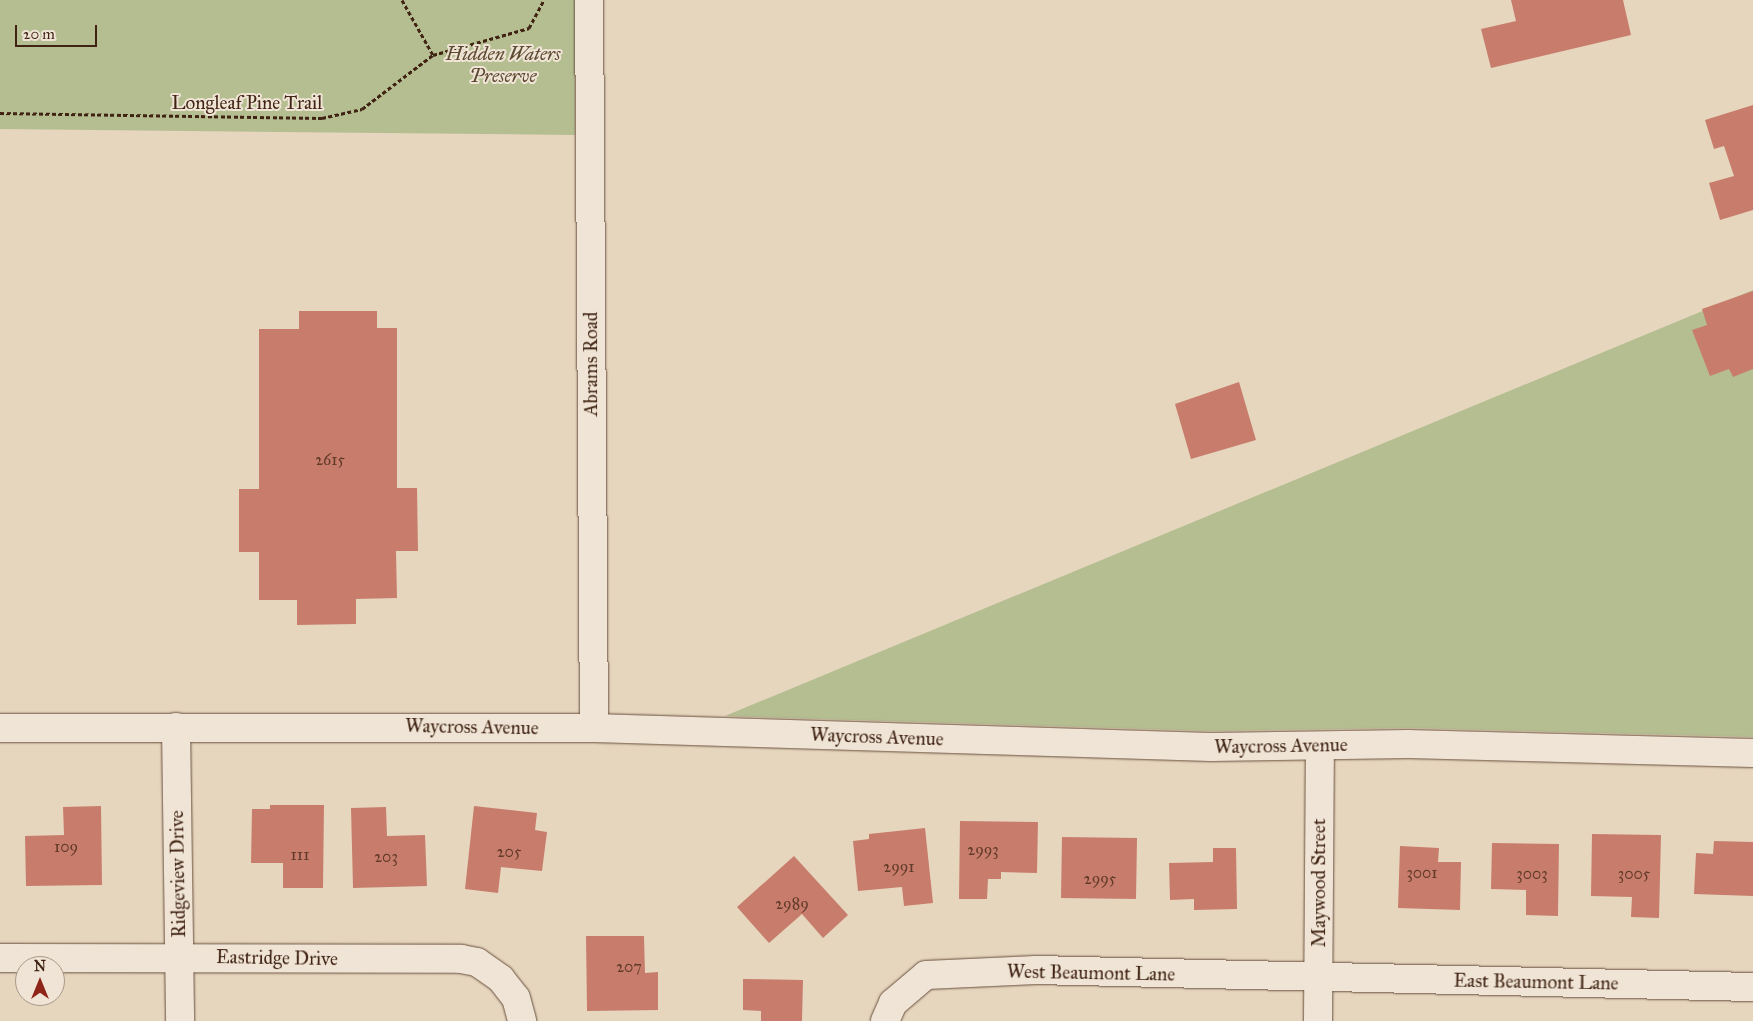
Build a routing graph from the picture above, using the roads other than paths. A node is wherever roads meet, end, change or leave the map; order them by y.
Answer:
1 (589, 0) edge
2 (176, 727) junction
3 (0, 728) edge
4 (594, 728) junction
5 (1320, 746) junction
6 (1753, 753) edge
7 (179, 957) junction
8 (0, 958) edge
9 (1318, 977) junction
10 (1753, 987) edge
11 (180, 1021) edge
12 (522, 1021) edge
13 (885, 1021) edge
14 (1318, 1021) edge

1 - 4 street, Abrams Road
2 - 3 street, Waycross Avenue
2 - 4 street, Waycross Avenue
2 - 7 street, Ridgeview Drive
4 - 5 street, Waycross Avenue
5 - 6 street, Waycross Avenue
5 - 9 street, Maywood Street
7 - 8 street, Eastridge Drive
7 - 11 street, Ridgeview Drive
7 - 12 street, Eastridge Drive
9 - 10 street, East Beaumont Lane
9 - 13 street, West Beaumont Lane
9 - 14 street, Maywood Street

